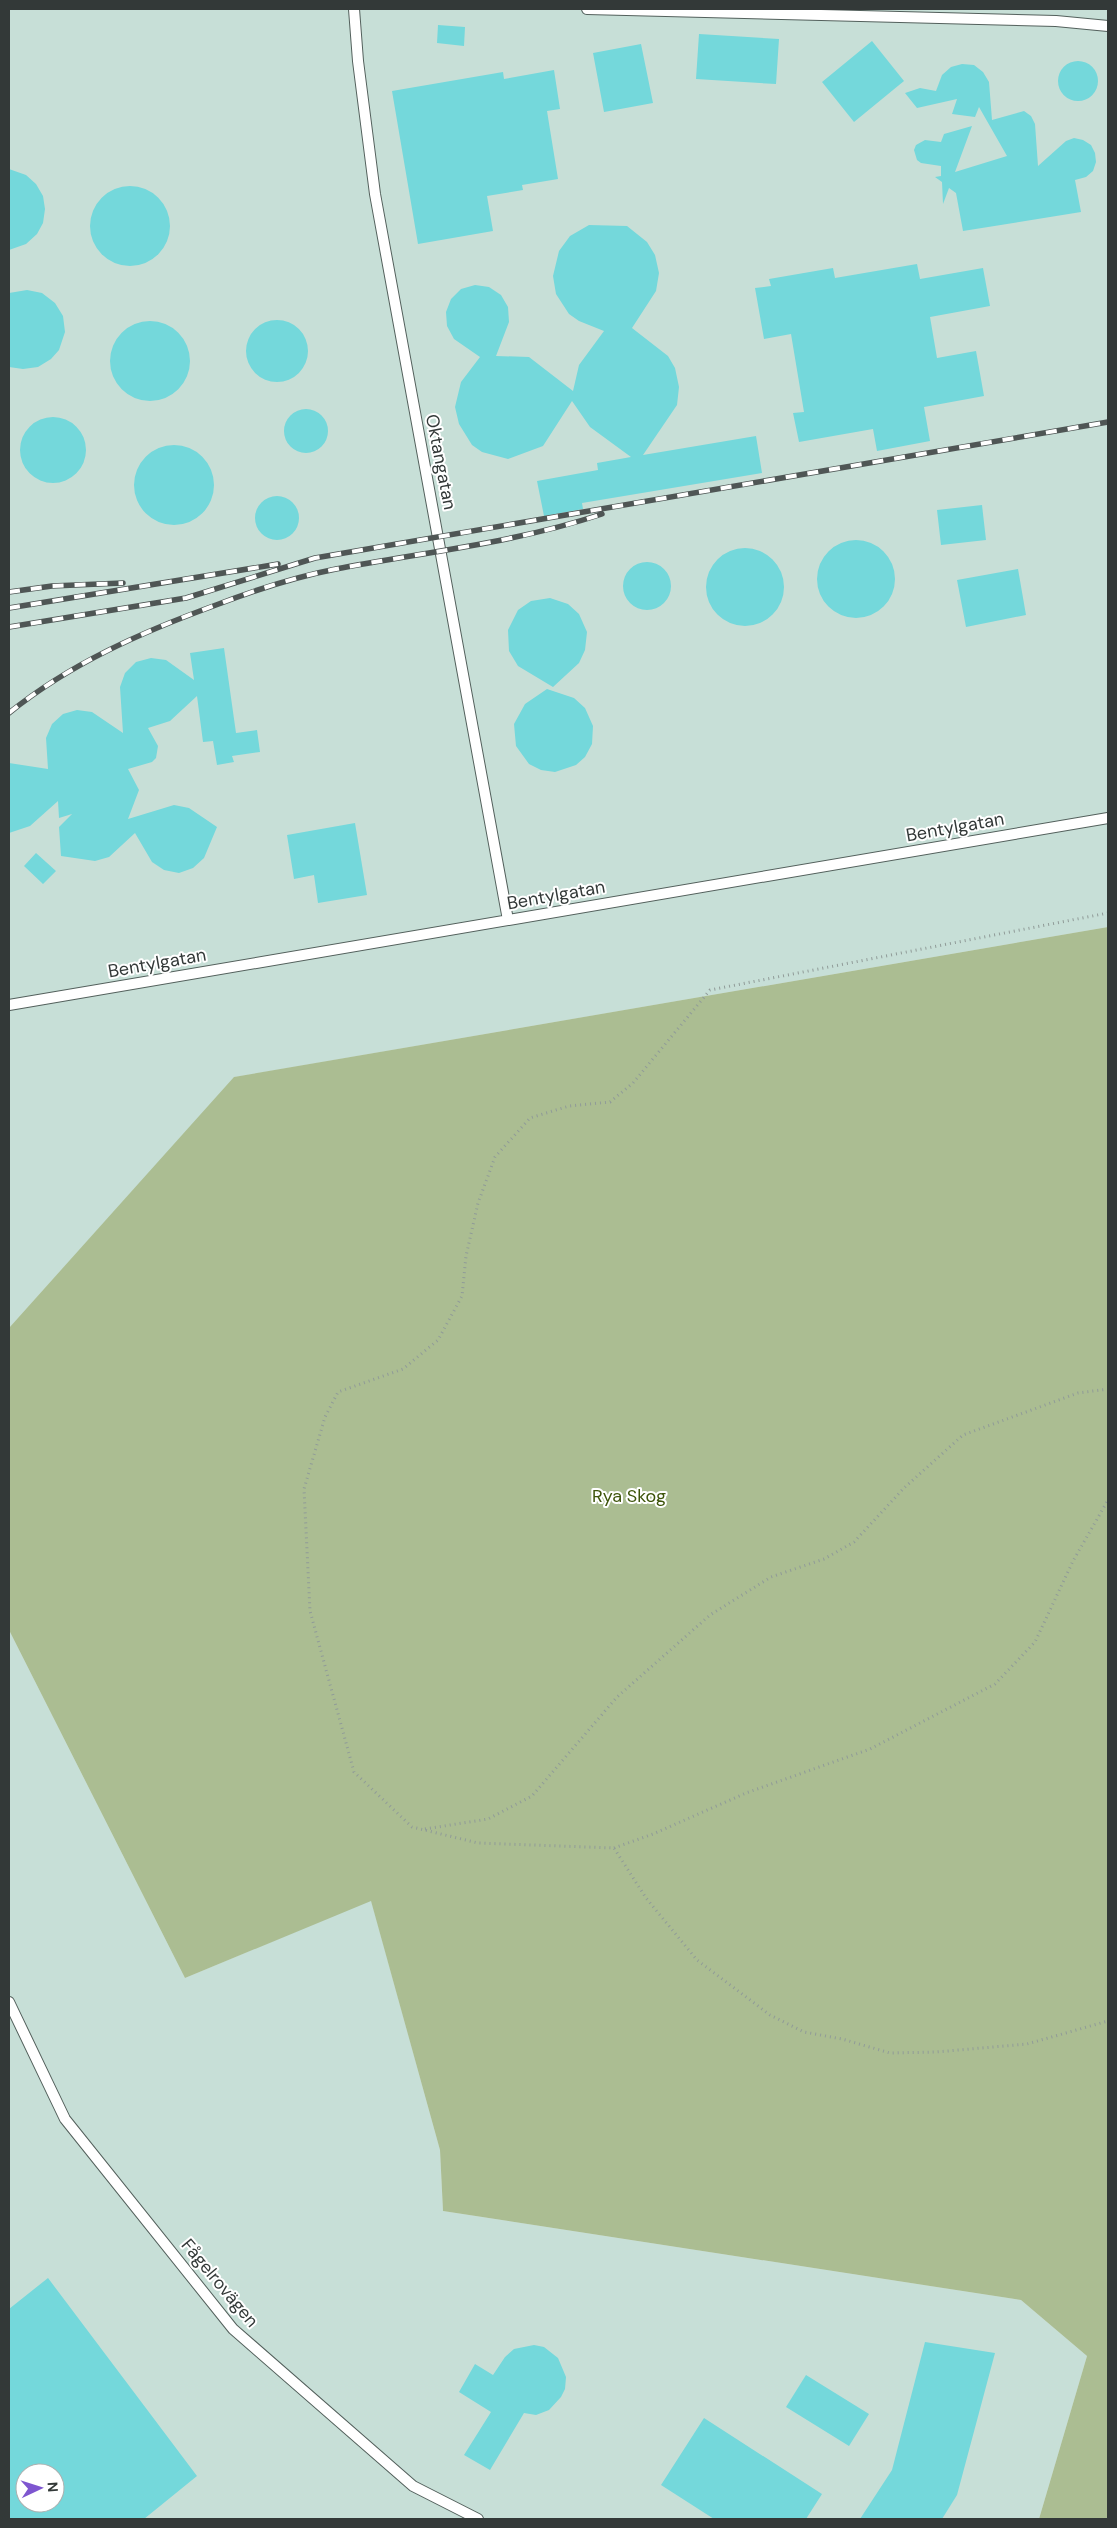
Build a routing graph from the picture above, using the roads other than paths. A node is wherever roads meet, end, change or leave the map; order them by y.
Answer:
1 (354, 9) edge
2 (587, 9) edge
3 (1108, 26) edge
4 (1108, 818) edge
5 (508, 920) junction
6 (9, 1005) edge
7 (9, 2002) edge
8 (478, 2519) edge

1 - 5 lane, Oktangatan
2 - 3 lane
4 - 5 lane, Bentylgatan
5 - 6 lane, Bentylgatan
7 - 8 lane, Fågelrovägen

